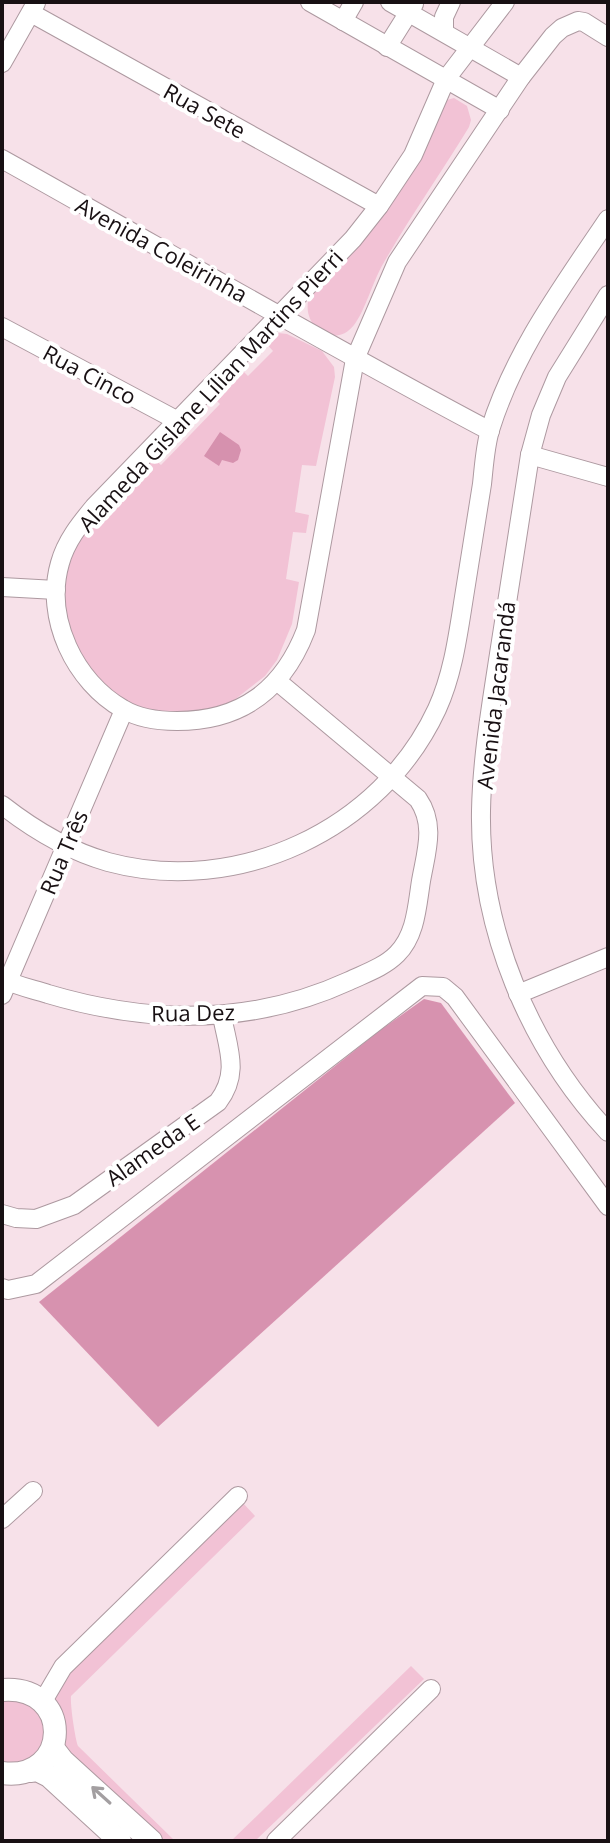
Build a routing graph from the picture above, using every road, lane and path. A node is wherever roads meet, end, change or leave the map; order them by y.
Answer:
1 (310, 2) edge
2 (354, 2) edge
3 (390, 2) edge
4 (451, 2) edge
5 (505, 2) edge
6 (34, 7) edge
7 (412, 7) edge
8 (343, 21) junction
9 (444, 32) junction
10 (608, 37) edge
11 (387, 47) junction
12 (470, 47) junction
13 (2, 63) edge
14 (521, 77) junction
15 (446, 79) junction
16 (500, 110) junction
17 (2, 159) edge
18 (379, 206) junction
19 (608, 219) edge
20 (608, 295) edge
21 (281, 315) junction
22 (5, 336) edge
23 (355, 359) junction
24 (178, 421) junction
25 (490, 431) junction
26 (530, 455) junction
27 (608, 477) edge
28 (2, 587) edge
29 (56, 590) junction
30 (277, 681) junction
31 (124, 710) junction
32 (391, 776) junction
33 (2, 805) edge
34 (65, 846) junction
35 (608, 957) edge
36 (4, 985) edge
37 (518, 994) junction
38 (222, 1016) junction
39 (608, 1132) edge
40 (608, 1206) edge
41 (2, 1214) edge
42 (5, 1289) edge
43 (33, 1491) dead end
44 (238, 1496) dead end
45 (2, 1519) edge
46 (431, 1689) dead end
47 (2, 1690) edge
48 (43, 1701) junction
49 (53, 1748) junction
50 (30, 1771) junction
51 (2, 1773) edge
52 (120, 1841) edge
53 (151, 1841) edge
54 (276, 1841) edge

1 - 8 street
2 - 8 street
3 - 7 street
4 - 9 street
5 - 12 street, Alameda Gislane Lílian Martins Pierri
6 - 13 street
6 - 18 street, Rua Sete
7 - 9 street
7 - 11 street
8 - 11 street
9 - 12 street
10 - 14 street, Alameda Gislane Lílian Martins Pierri
11 - 15 street
12 - 14 street
12 - 15 street, Alameda Gislane Lílian Martins Pierri
14 - 16 street, Alameda Gislane Lílian Martins Pierri
15 - 16 street
15 - 18 street, Alameda Gislane Lílian Martins Pierri
16 - 23 street, Alameda Gislane Lílian Martins Pierri
17 - 21 street, Avenida Coleirinha
18 - 21 street, Alameda Gislane Lílian Martins Pierri
19 - 25 street
20 - 26 street, Avenida Jacarandá
21 - 23 street, Avenida Coleirinha
21 - 24 street, Alameda Gislane Lílian Martins Pierri
22 - 24 street, Rua Cinco
23 - 25 street, Avenida Coleirinha
23 - 30 street, Alameda Gislane Lílian Martins Pierri
24 - 29 street, Alameda Gislane Lílian Martins Pierri
25 - 32 street
26 - 27 street
26 - 37 street, Avenida Jacarandá
28 - 29 street
29 - 31 street, Alameda Gislane Lílian Martins Pierri
30 - 31 street, Alameda Gislane Lílian Martins Pierri
30 - 32 street
31 - 34 street, Rua Três
32 - 34 street
32 - 38 street, Rua Dez
33 - 34 street
34 - 36 street, Rua Três
35 - 37 street
36 - 38 street, Rua Dez
37 - 39 street, Avenida Jacarandá
38 - 41 street, Alameda E
40 - 42 street
43 - 45 street
44 - 48 street
46 - 54 street
47 - 48 street
48 - 49 street
49 - 50 street
53 -> 49 street
50 - 51 street
50 - 52 street

